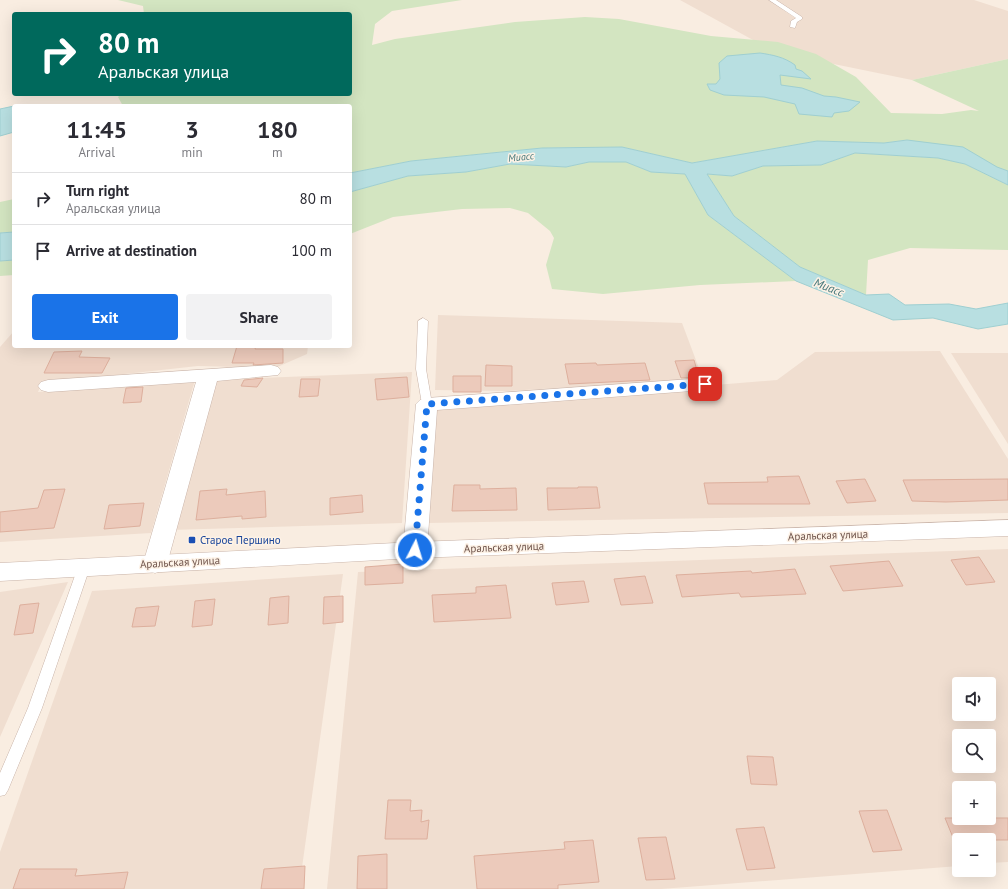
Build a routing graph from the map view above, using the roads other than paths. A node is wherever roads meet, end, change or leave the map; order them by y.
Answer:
1 (772, 0) edge
2 (793, 27) dead end
3 (423, 321) dead end
4 (271, 371) dead end
5 (208, 376) junction
6 (705, 384) dead end
7 (48, 386) dead end
8 (427, 404) junction
9 (1008, 528) edge
10 (415, 550) junction
11 (155, 564) junction
12 (84, 567) junction
13 (0, 572) edge
14 (0, 790) edge

1 - 2 lane
3 - 8 lane
4 - 5 street
5 - 7 street
5 - 11 street
6 - 8 street
8 - 10 street
9 - 10 street, Аральская улица
10 - 11 street, Аральская улица
11 - 12 street, Аральская улица
12 - 13 street, Аральская улица
12 - 14 lane

